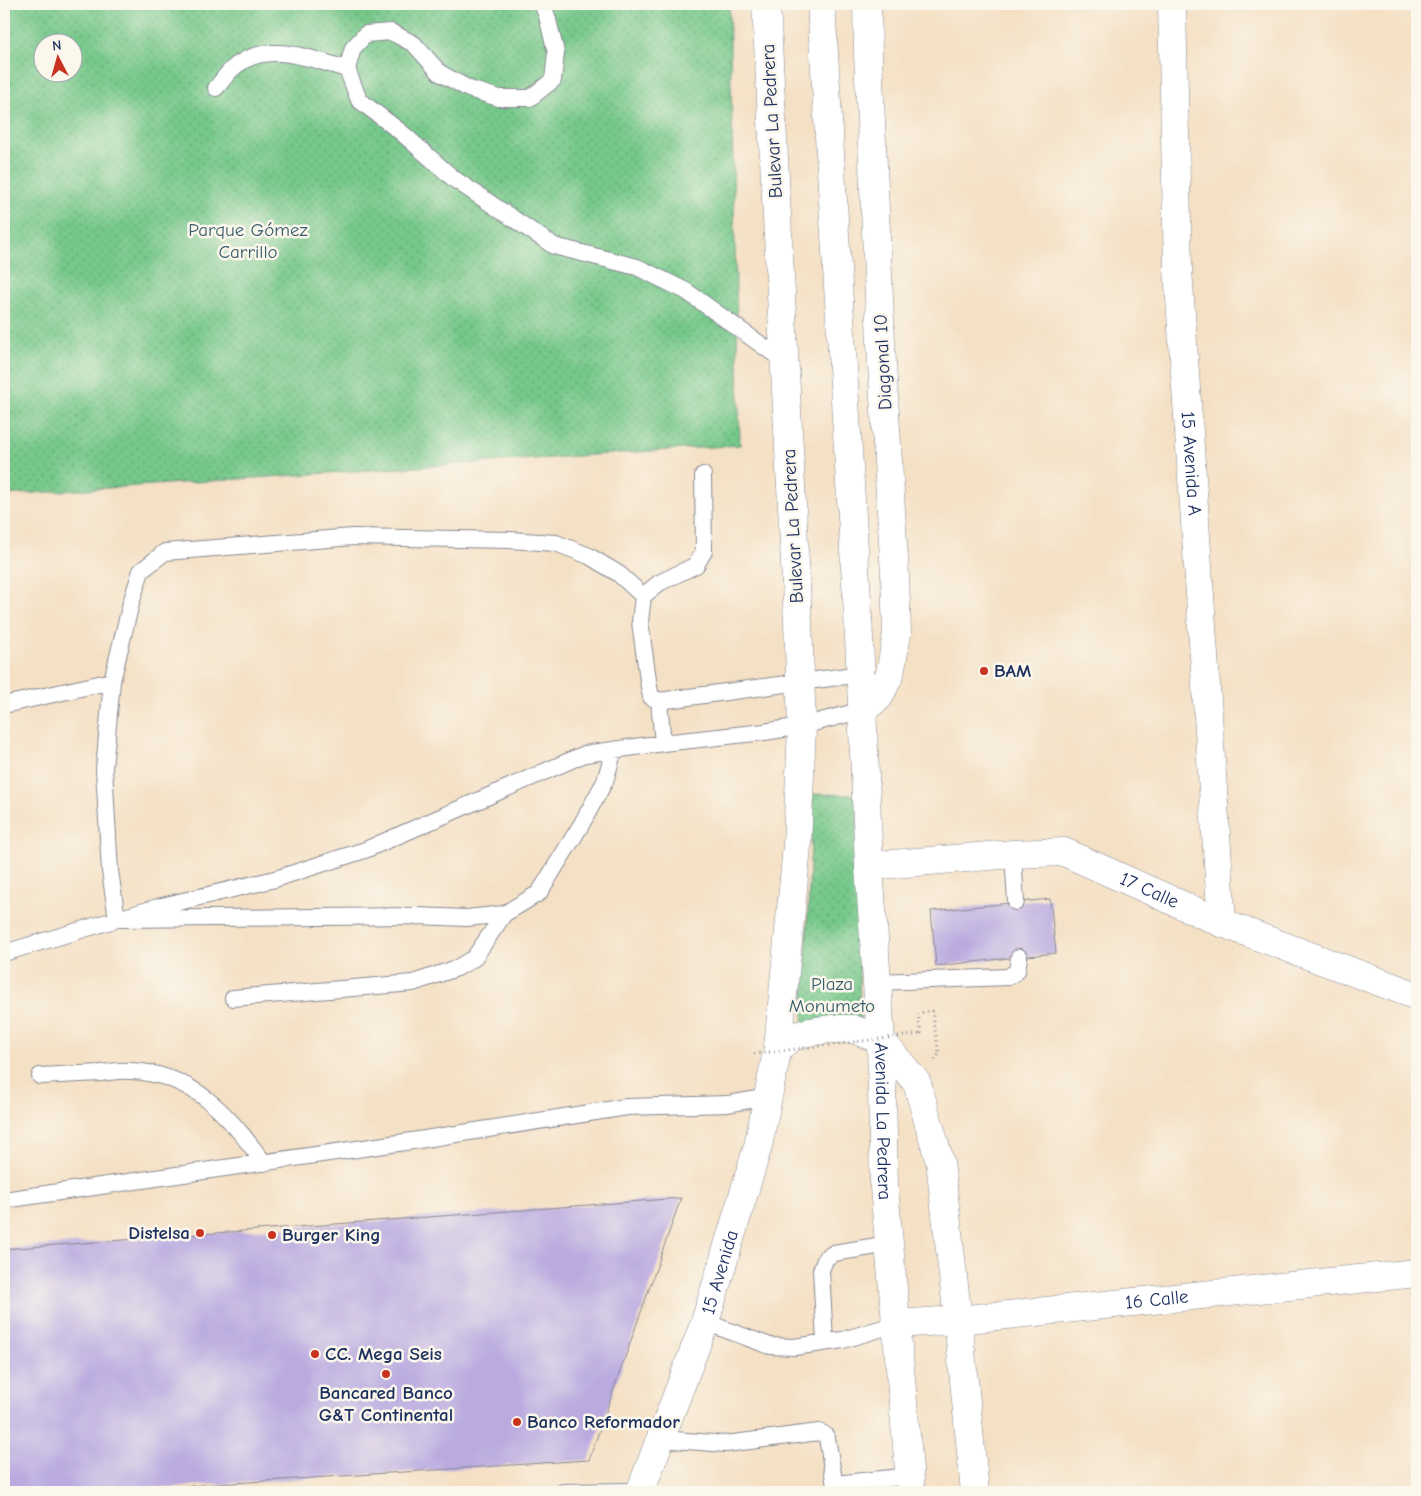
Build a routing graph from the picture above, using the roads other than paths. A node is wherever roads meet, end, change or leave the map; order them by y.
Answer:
1 (542, 4) edge
2 (766, 4) edge
3 (821, 4) edge
4 (867, 4) edge
5 (1172, 4) edge
6 (347, 69) junction
7 (216, 88) dead end
8 (784, 361) junction
9 (703, 475) dead end
10 (643, 596) junction
11 (861, 674) junction
12 (112, 681) junction
13 (799, 682) junction
14 (659, 701) junction
15 (4, 705) edge
16 (863, 710) junction
17 (802, 726) junction
18 (663, 743) junction
19 (614, 750) junction
20 (1013, 854) junction
21 (870, 866) junction
22 (1016, 902) dead end
23 (504, 914) junction
24 (117, 920) junction
25 (1222, 923) junction
26 (4, 953) edge
27 (1019, 957) dead end
28 (877, 982) junction
29 (1417, 996) edge
30 (234, 998) dead end
31 (880, 1040) junction
32 (766, 1050) junction
33 (40, 1076) dead end
34 (767, 1097) junction
35 (264, 1163) junction
36 (4, 1200) edge
37 (888, 1244) junction
38 (1417, 1273) edge
39 (958, 1320) junction
40 (705, 1322) junction
41 (896, 1324) junction
42 (825, 1342) junction
43 (660, 1439) junction
44 (910, 1484) edge
45 (836, 1488) edge
46 (641, 1491) edge
47 (563, 1492) edge
48 (975, 1492) edge

1 - 6 lane
2 - 8 street, Bulevar La Pedrera
3 - 11 street
4 - 16 street, Diagonal 10
5 - 25 street, 15 Avenida A
6 - 7 lane
6 - 8 lane
8 - 13 street, Bulevar La Pedrera
9 - 10 lane
10 - 12 lane
10 - 14 lane
11 - 13 lane
11 - 16 street
12 - 15 lane
12 - 24 lane
13 - 14 lane
13 - 17 street, Bulevar La Pedrera
14 - 18 lane
16 - 17 lane
16 - 21 street
17 - 18 lane
17 - 32 street, Bulevar La Pedrera
18 - 19 lane
19 - 23 lane
19 - 24 lane
20 - 21 street, 17 Calle
20 - 22 lane
20 - 25 street, 17 Calle
21 - 28 street
23 - 24 lane
23 - 30 lane
24 - 26 lane
25 - 29 street, 17 Calle
27 - 28 lane
28 - 31 street
31 - 32 street
31 - 37 street, Avenida La Pedrera
31 - 39 street, Avenida La Pedrera
32 - 34 street, 15 Avenida
33 - 35 lane
34 - 35 lane
34 - 40 street, 15 Avenida
35 - 36 lane
37 - 41 street, Avenida La Pedrera
37 - 42 lane
38 - 39 street, 16 Calle
39 - 41 street, 16 Calle
39 - 48 street, Avenida La Pedrera
40 - 42 lane
40 - 43 street, 15 Avenida
41 - 42 lane
41 - 44 street, Avenida La Pedrera
43 - 45 lane
43 - 46 street, 15 Avenida
44 - 45 lane
46 - 47 lane

